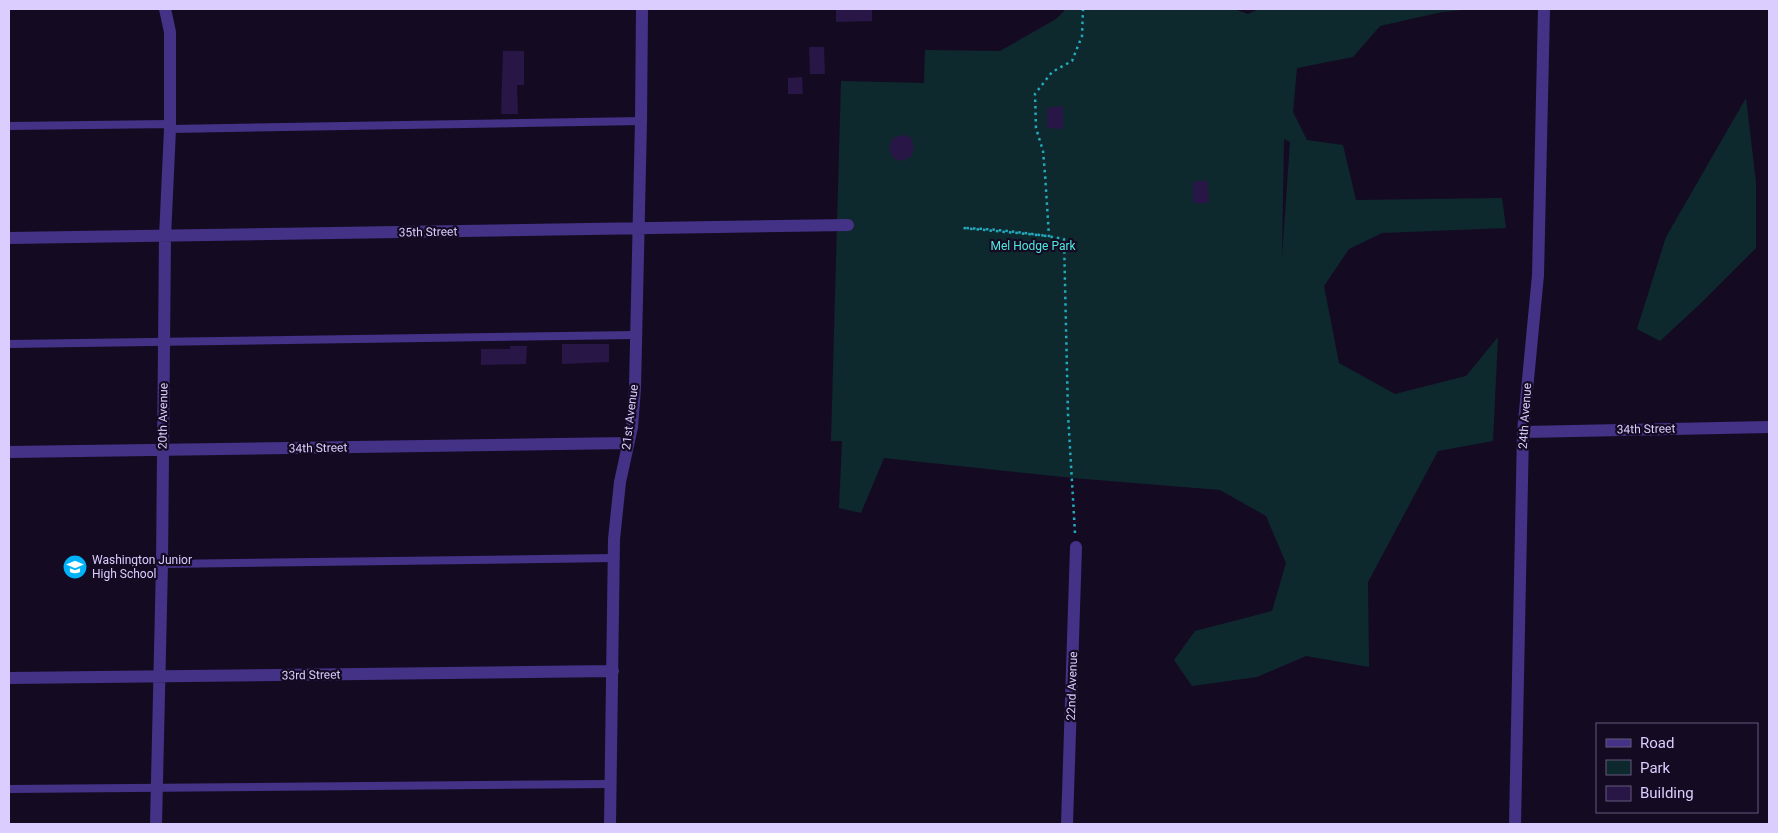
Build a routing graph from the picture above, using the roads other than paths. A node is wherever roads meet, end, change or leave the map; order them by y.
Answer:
1 (165, 9) edge
2 (642, 9) edge
3 (1544, 9) edge
4 (641, 121) junction
5 (9, 126) edge
6 (170, 126) junction
7 (848, 225) dead end
8 (638, 229) junction
9 (165, 236) junction
10 (9, 238) edge
11 (636, 335) junction
12 (164, 342) junction
13 (9, 344) edge
14 (1769, 427) edge
15 (1523, 432) junction
16 (628, 443) junction
17 (163, 450) junction
18 (9, 452) edge
19 (1076, 547) road end
20 (614, 558) junction
21 (162, 564) junction
22 (612, 671) junction
23 (159, 676) junction
24 (9, 678) edge
25 (610, 784) junction
26 (157, 788) junction
27 (9, 789) edge
28 (156, 824) edge
29 (610, 824) edge
30 (1067, 824) edge
31 (1515, 824) edge

1 - 6 street, 20th Avenue
2 - 4 street, 21st Avenue
3 - 15 street, 24th Avenue
4 - 6 lane
4 - 8 street, 21st Avenue
5 - 6 lane
6 - 9 street, 20th Avenue
7 - 8 street, 35th Street
8 - 9 street, 35th Street
8 - 11 street, 21st Avenue
9 - 10 street, 35th Street
9 - 12 street, 20th Avenue
11 - 12 lane
11 - 16 street, 21st Avenue
12 - 13 lane
12 - 17 street, 20th Avenue
14 - 15 street, 34th Street
15 - 31 street, 24th Avenue
16 - 17 street, 34th Street
16 - 20 street, 21st Avenue
17 - 18 street, 34th Street
17 - 21 street, 20th Avenue
19 - 30 street, 22nd Avenue
20 - 21 lane
20 - 22 street, 21st Avenue
21 - 23 street, 20th Avenue
22 - 23 street, 33rd Street
22 - 25 street, 21st Avenue
23 - 24 street, 33rd Street
23 - 26 street, 20th Avenue
25 - 26 lane
25 - 29 street, 21st Avenue
26 - 27 lane
26 - 28 street, 20th Avenue

